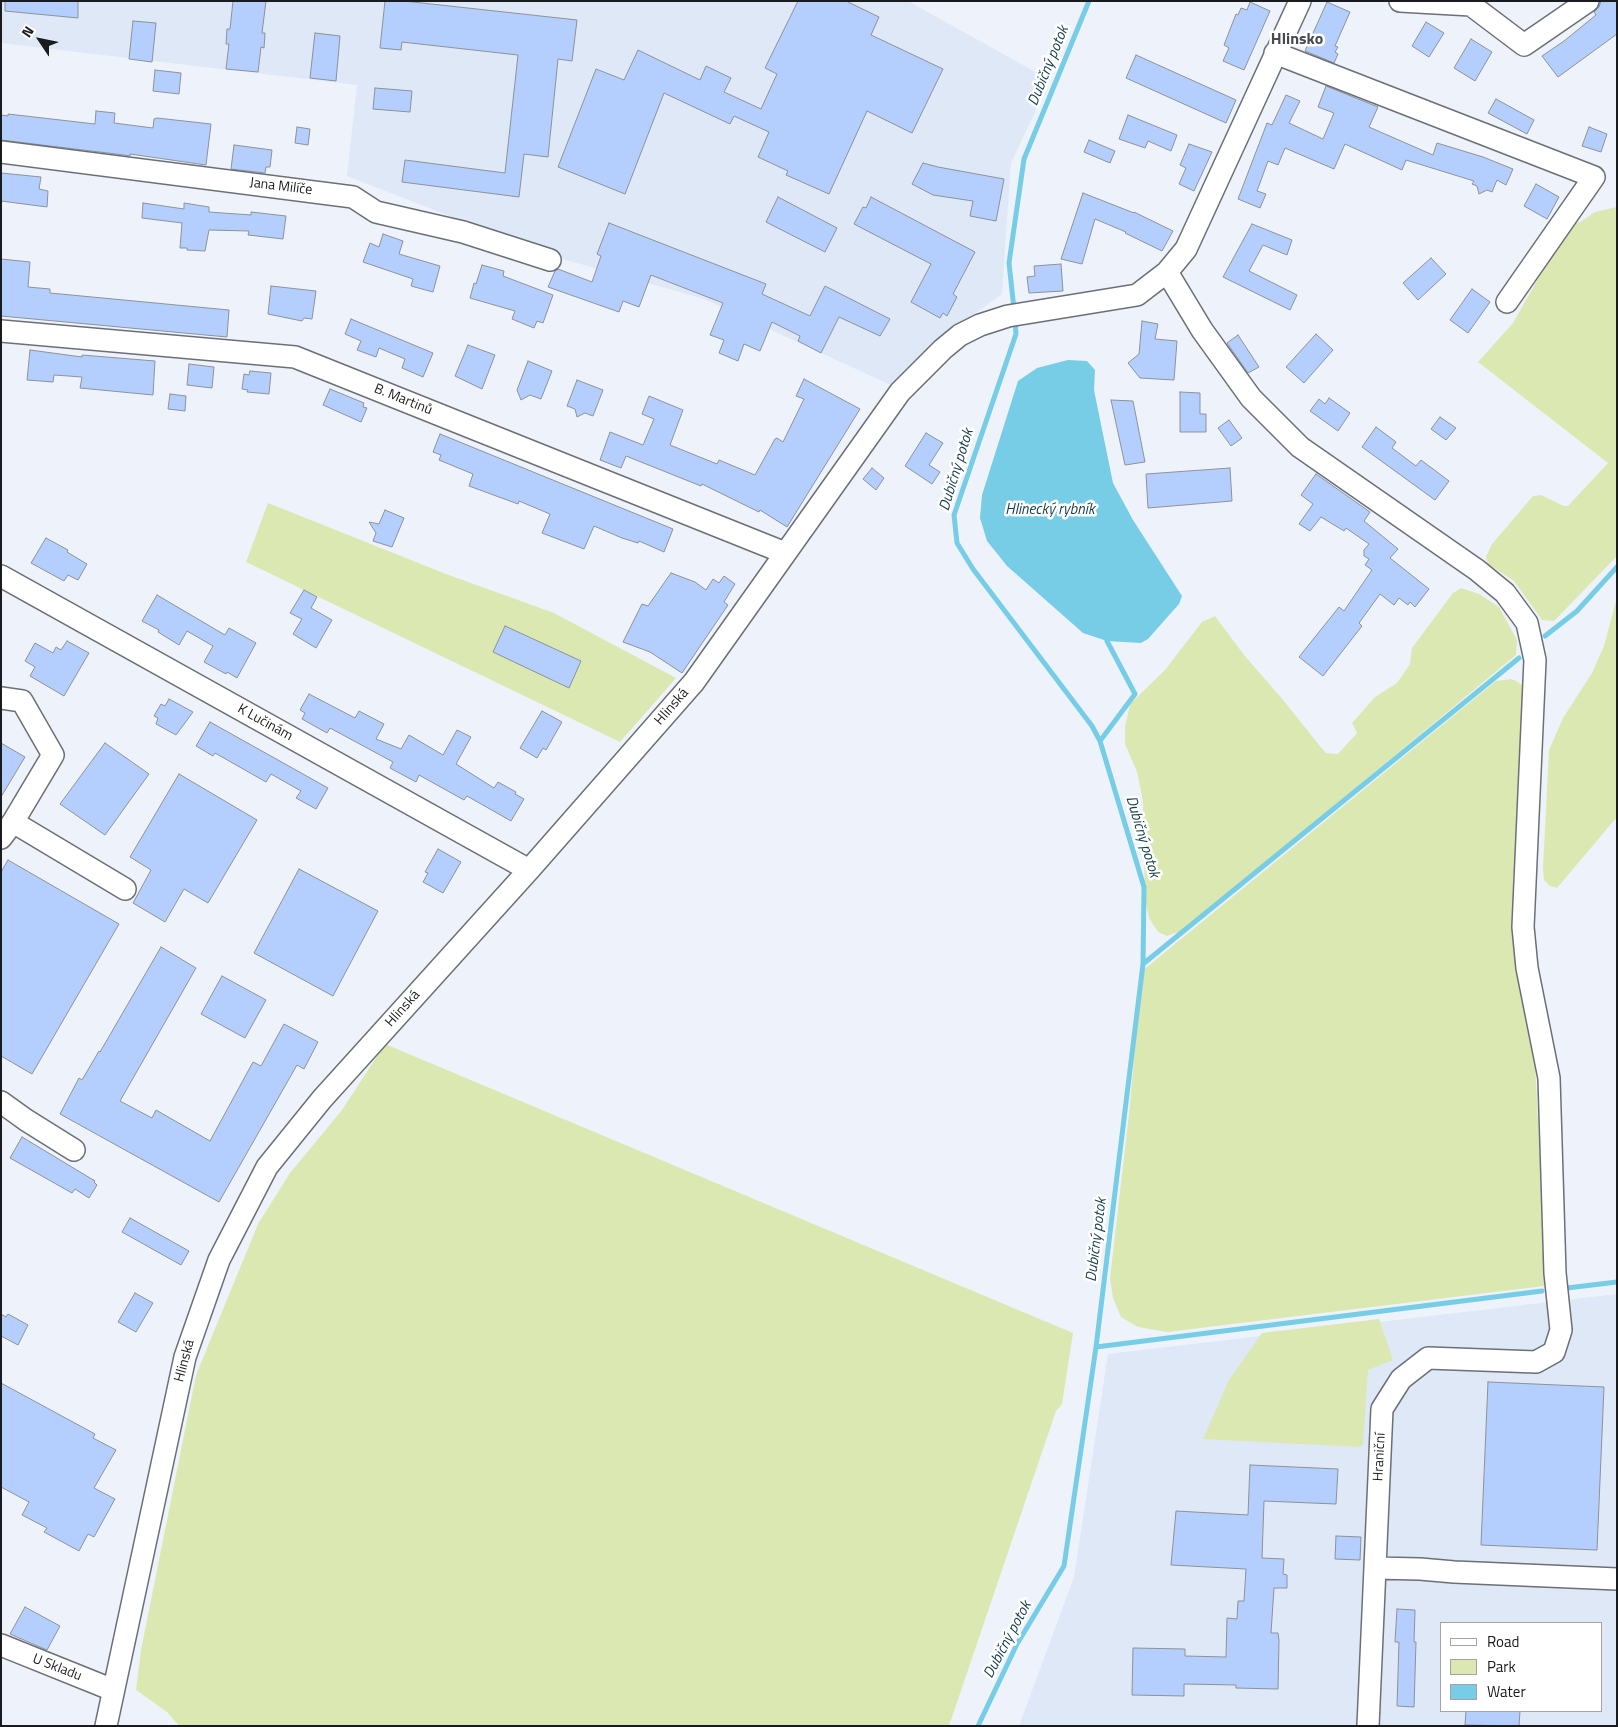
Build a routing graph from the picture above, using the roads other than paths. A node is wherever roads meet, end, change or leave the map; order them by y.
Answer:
1 (1300, 1) edge
2 (1400, 1) edge
3 (1588, 1) edge
4 (1275, 54) junction
5 (1, 152) edge
6 (550, 260) dead end
7 (1168, 272) junction
8 (1508, 302) dead end
9 (1, 331) edge
10 (785, 553) junction
11 (1, 576) edge
12 (1, 698) edge
13 (7, 830) edge
14 (529, 870) junction
15 (125, 889) dead end
16 (1, 1102) edge
17 (74, 1150) dead end
18 (1375, 1568) junction
19 (1617, 1579) edge
20 (1, 1645) edge
21 (113, 1690) junction
22 (106, 1726) edge
23 (1368, 1726) edge

1 - 4 street, Hlinská
2 - 3 street
4 - 7 street, Hlinská
4 - 8 street
5 - 6 street, Jana Milíče
7 - 10 street, Hlinská
7 - 18 street, Hraniční
9 - 10 street, B. Martinů
10 - 14 street, Hlinská
11 - 14 street, K Lučinám
12 - 13 street
13 - 15 street
14 - 21 street, Hlinská
16 - 17 street
18 - 19 street
18 - 23 street, Hraniční
20 - 21 street, U Skladu
21 - 22 street, Hlinská

